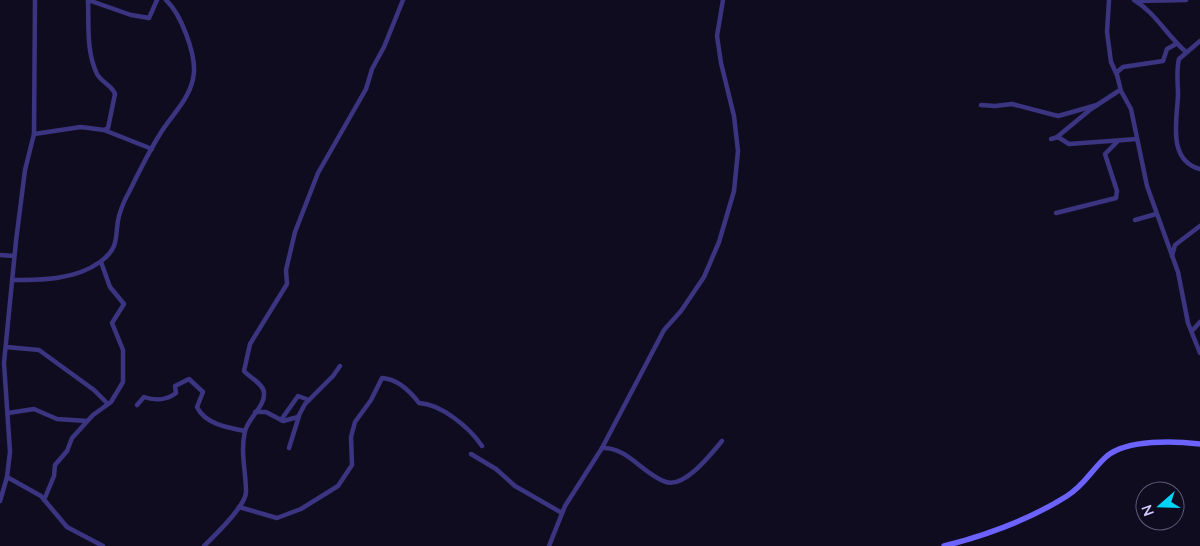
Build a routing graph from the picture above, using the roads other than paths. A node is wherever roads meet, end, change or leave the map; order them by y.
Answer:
1 (35, 0) edge
2 (88, 0) edge
3 (157, 0) edge
4 (166, 0) edge
5 (403, 0) edge
6 (723, 0) edge
7 (1109, 0) edge
8 (1186, 0) edge
9 (1135, 1) edge
10 (1200, 41) edge
11 (1176, 44) junction
12 (1186, 52) junction
13 (1116, 73) junction
14 (1120, 90) junction
15 (981, 104) dead end
16 (1097, 104) junction
17 (104, 130) junction
18 (34, 134) junction
19 (1137, 139) junction
20 (1117, 142) junction
21 (152, 149) junction
22 (1200, 169) edge
23 (1056, 213) dead end
24 (1156, 214) junction
25 (1135, 220) dead end
26 (1200, 226) edge
27 (0, 255) edge
28 (14, 256) junction
29 (1172, 257) junction
30 (101, 262) junction
31 (13, 280) junction
32 (1200, 322) edge
33 (1192, 331) junction
34 (6, 347) junction
35 (1200, 353) edge
36 (340, 366) dead end
37 (309, 400) junction
38 (108, 404) junction
39 (137, 406) dead end
40 (255, 412) junction
41 (8, 413) junction
42 (299, 416) junction
43 (281, 420) junction
44 (87, 421) junction
45 (245, 431) junction
46 (722, 441) dead end
47 (1200, 444) edge
48 (482, 446) dead end
49 (289, 448) dead end
50 (602, 448) junction
51 (471, 454) dead end
52 (7, 477) junction
53 (44, 500) junction
54 (0, 501) edge
55 (239, 506) junction
56 (562, 513) junction
57 (103, 546) edge
58 (204, 546) edge
59 (549, 546) edge
60 (944, 546) edge

1 - 18 street
2 - 3 street
2 - 17 street
4 - 21 street
5 - 40 street
6 - 50 street
7 - 13 street
8 - 9 street
9 - 11 street
10 - 12 street
11 - 12 street
11 - 13 street
12 - 22 street
13 - 14 street
14 - 16 street
14 - 19 street
15 - 16 street
16 - 20 street
17 - 18 street
17 - 21 street
18 - 28 street
19 - 20 street
19 - 24 street
20 - 23 street
21 - 30 street
24 - 25 street
24 - 29 street
26 - 29 street
27 - 28 street
28 - 31 street
29 - 33 street
30 - 31 street
30 - 38 street
31 - 34 street
32 - 33 street
33 - 35 street
34 - 38 street
34 - 41 street
36 - 37 street
37 - 42 street
37 - 43 street
38 - 44 street
39 - 45 street
40 - 43 street
40 - 45 street
41 - 44 street
41 - 52 street
42 - 43 street
42 - 49 street
44 - 53 street
45 - 55 street
46 - 50 street
47 - 60 main road
48 - 55 street
50 - 56 street
51 - 56 street
52 - 53 street
52 - 54 street
53 - 57 street
55 - 58 street
56 - 59 street

